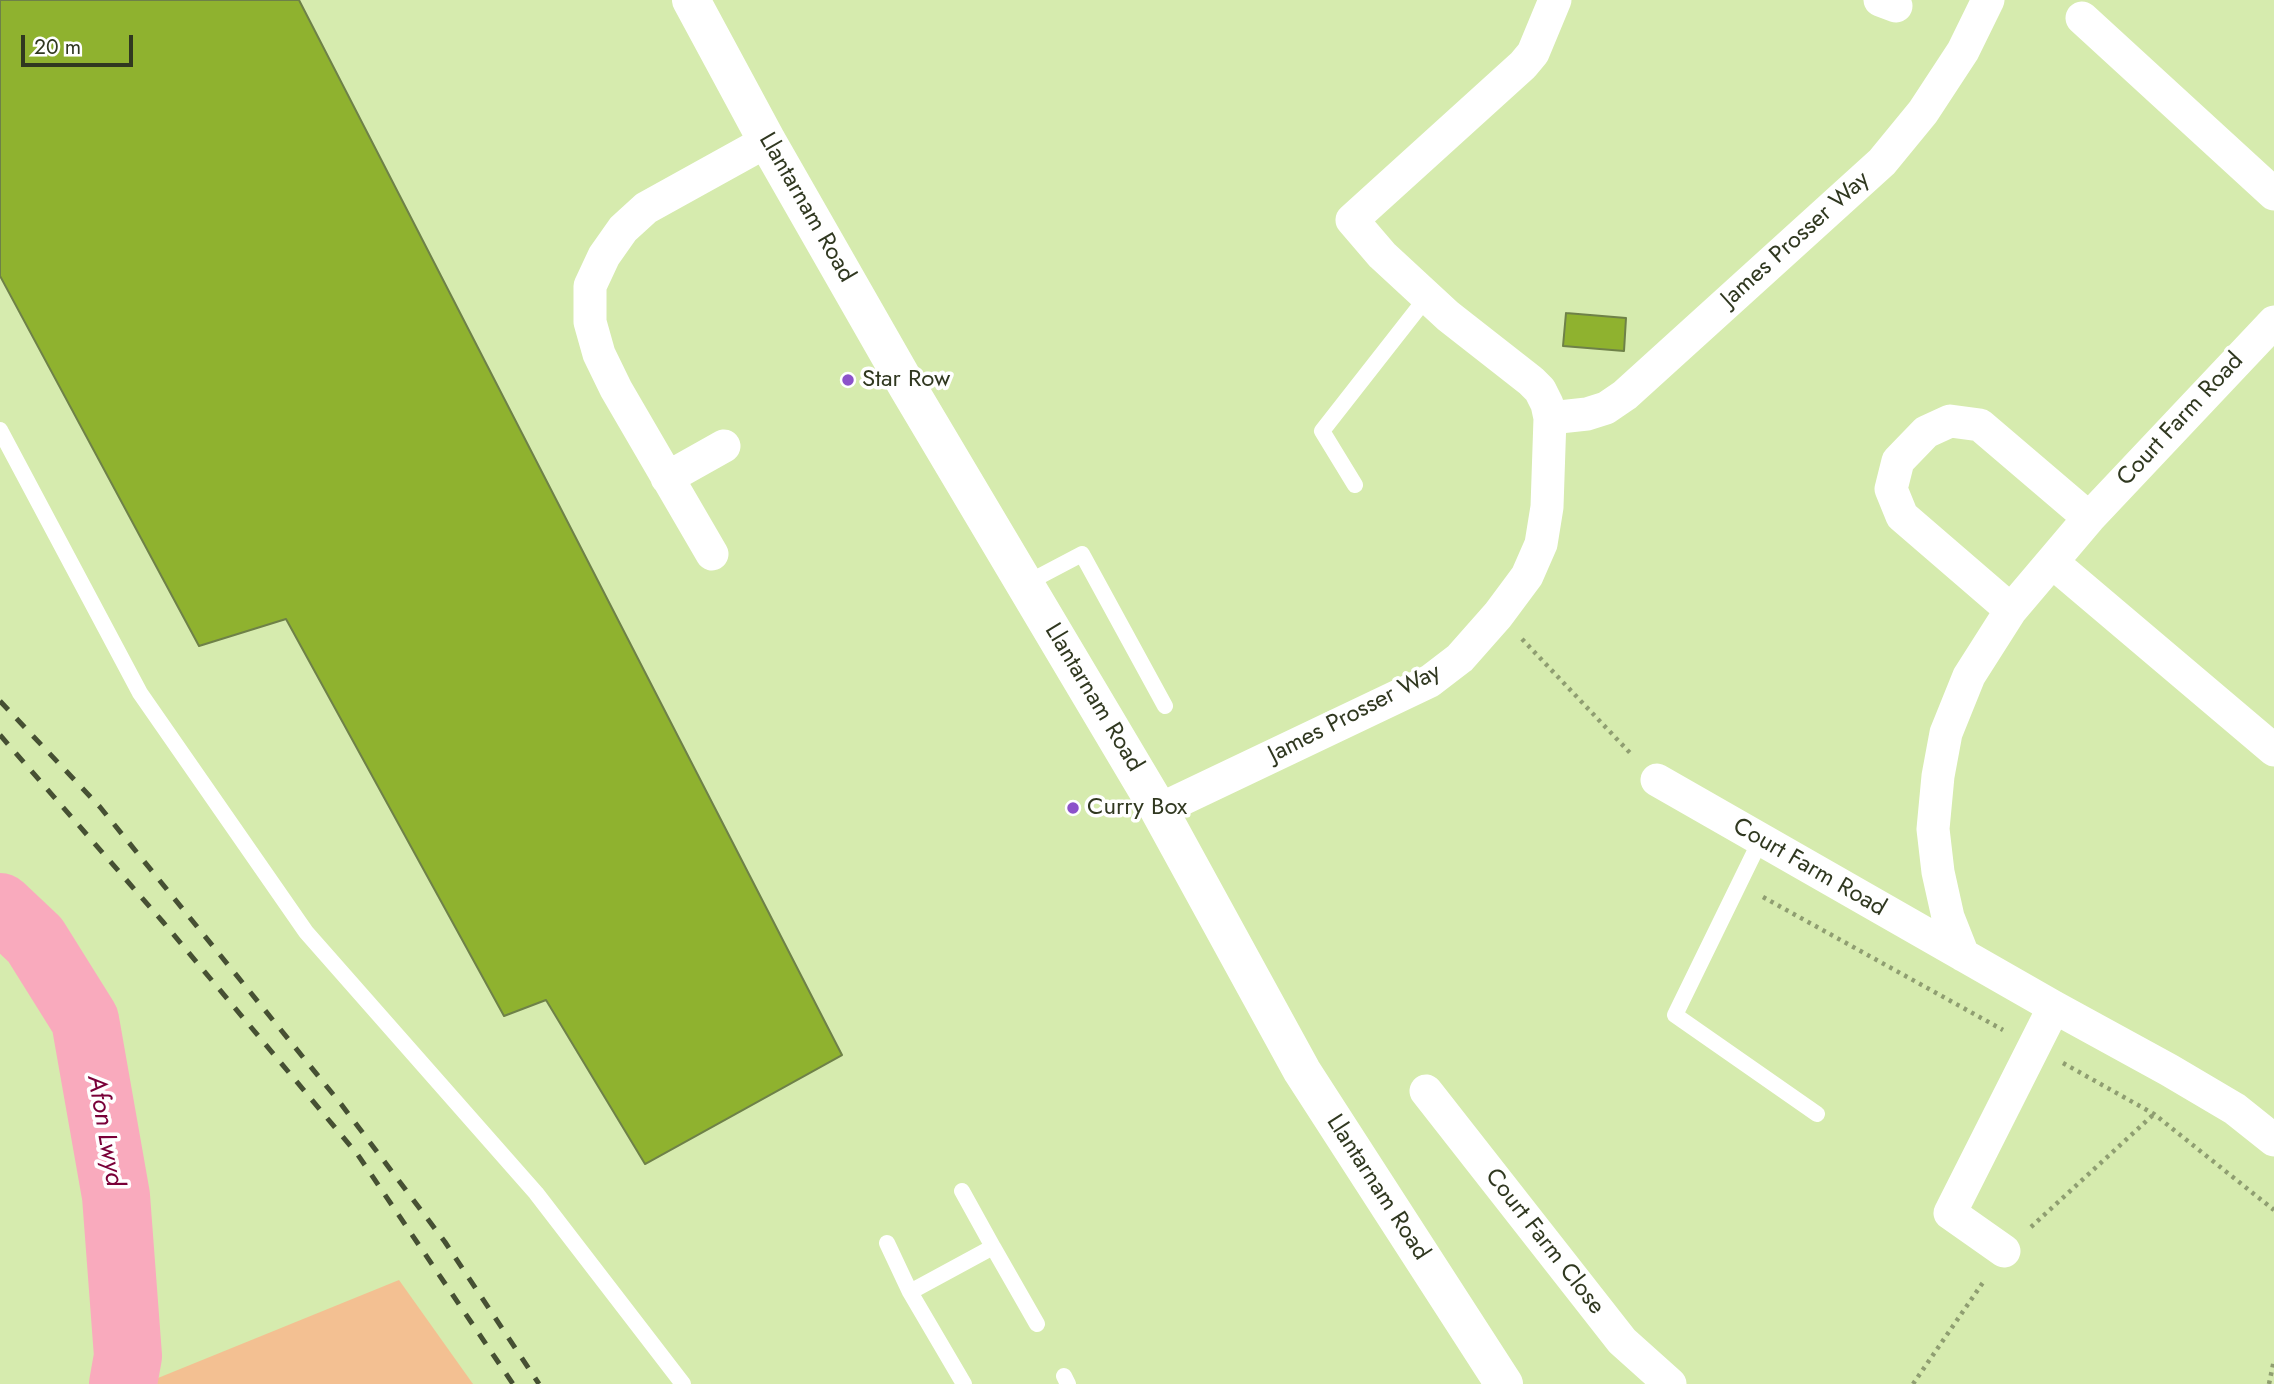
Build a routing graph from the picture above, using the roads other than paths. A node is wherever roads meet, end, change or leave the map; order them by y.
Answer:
1 (1555, 0) edge
2 (1988, 0) edge
3 (694, 1) edge
4 (2082, 18) dead end
5 (767, 141) junction
6 (2274, 194) edge
7 (1427, 297) junction
8 (2274, 322) edge
9 (1550, 418) junction
10 (0, 430) edge
11 (724, 446) dead end
12 (667, 478) junction
13 (1355, 485) dead end
14 (2089, 518) junction
15 (712, 554) dead end
16 (2052, 562) junction
17 (1025, 584) junction
18 (2011, 610) junction
19 (1165, 706) dead end
20 (2274, 750) edge
21 (1657, 780) road end
22 (1159, 810) junction
23 (1760, 841) junction
24 (1963, 955) junction
25 (2054, 1007) junction
26 (1426, 1091) dead end
27 (1817, 1114) dead end
28 (2274, 1140) edge
29 (962, 1191) dead end
30 (887, 1243) dead end
31 (993, 1247) junction
32 (2004, 1251) dead end
33 (910, 1293) junction
34 (1038, 1324) dead end
35 (682, 1384) edge
36 (964, 1384) edge
37 (1504, 1384) edge
38 (1670, 1384) edge

1 - 7 street, James Prosser Way
2 - 9 street, James Prosser Way
3 - 5 street, Llantarnam Road
4 - 6 street
5 - 12 street
5 - 17 street, Llantarnam Road
7 - 9 street, James Prosser Way
7 - 13 lane
8 - 14 street, Court Farm Road
9 - 22 street, James Prosser Way
10 - 35 lane
11 - 12 street
12 - 15 street
14 - 16 street, Court Farm Road
14 - 18 street
16 - 18 street, Court Farm Road
16 - 20 street
17 - 19 lane
17 - 22 street, Llantarnam Road
18 - 24 street, Court Farm Road
21 - 23 street, Court Farm Road
22 - 37 street, Llantarnam Road
23 - 24 street, Court Farm Road
23 - 27 lane
24 - 25 street, Court Farm Road
25 - 28 street, Court Farm Road
25 - 32 street
26 - 38 street, Court Farm Close
29 - 31 lane
30 - 33 lane
31 - 33 lane
31 - 34 lane
33 - 36 lane

